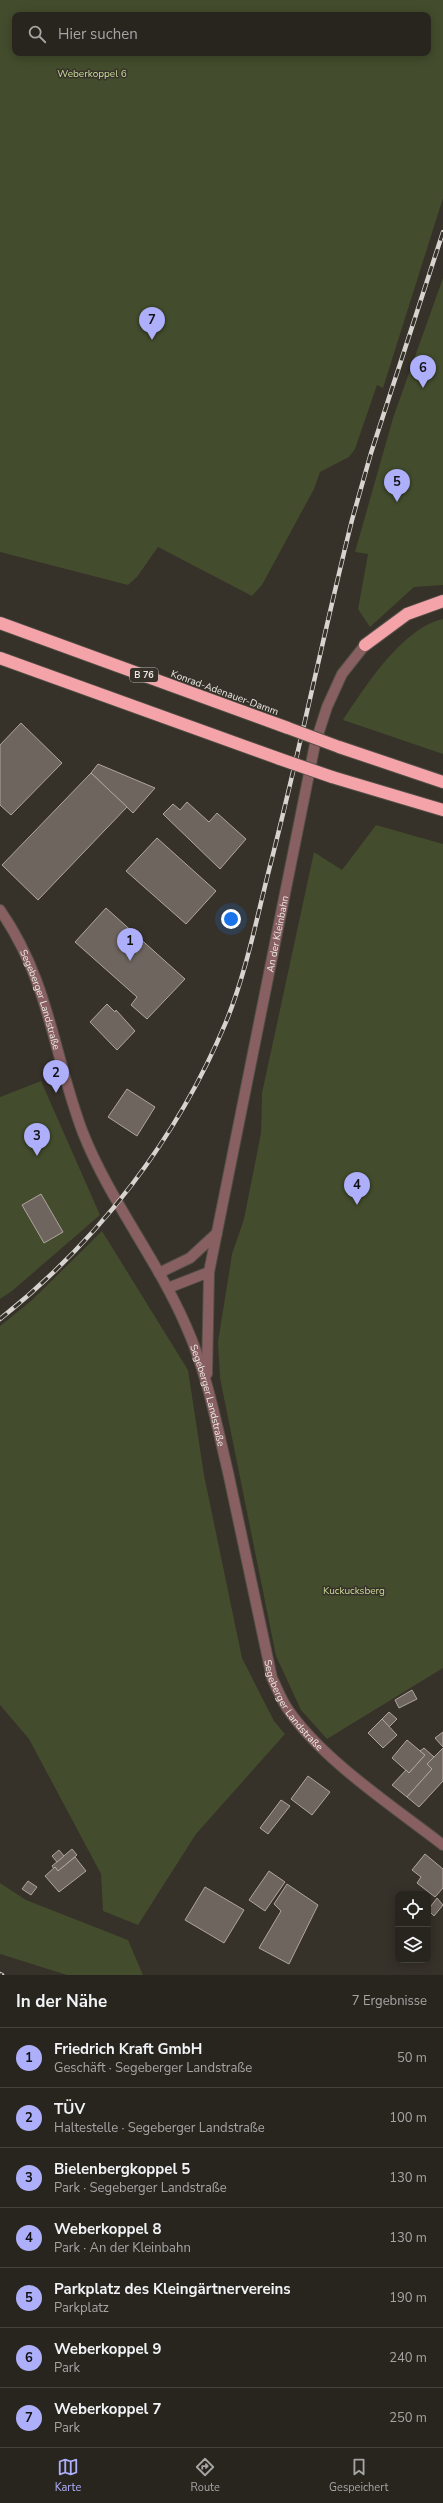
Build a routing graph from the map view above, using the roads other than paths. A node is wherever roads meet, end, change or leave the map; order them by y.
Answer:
1 (443, 601) edge
2 (0, 623) edge
3 (366, 645) joint
4 (0, 658) edge
5 (443, 782) edge
6 (443, 810) edge
7 (0, 910) edge
8 (217, 1233) junction
9 (209, 1272) junction
10 (159, 1273) junction
11 (168, 1288) junction
12 (208, 1382) junction
13 (443, 1845) edge

1 - 3 highway
2 - 5 highway, Konrad-Adenauer-Damm / B 76, bridge
3 - 8 street, An der Kleinbahn
4 - 6 highway, bridge
7 - 10 street, Segeberger Landstraße
8 - 9 street, An der Kleinbahn
8 - 10 street
9 - 11 street
9 - 12 street, An der Kleinbahn
10 - 11 street, Segeberger Landstraße
11 - 12 street, Segeberger Landstraße
12 - 13 street, Segeberger Landstraße

